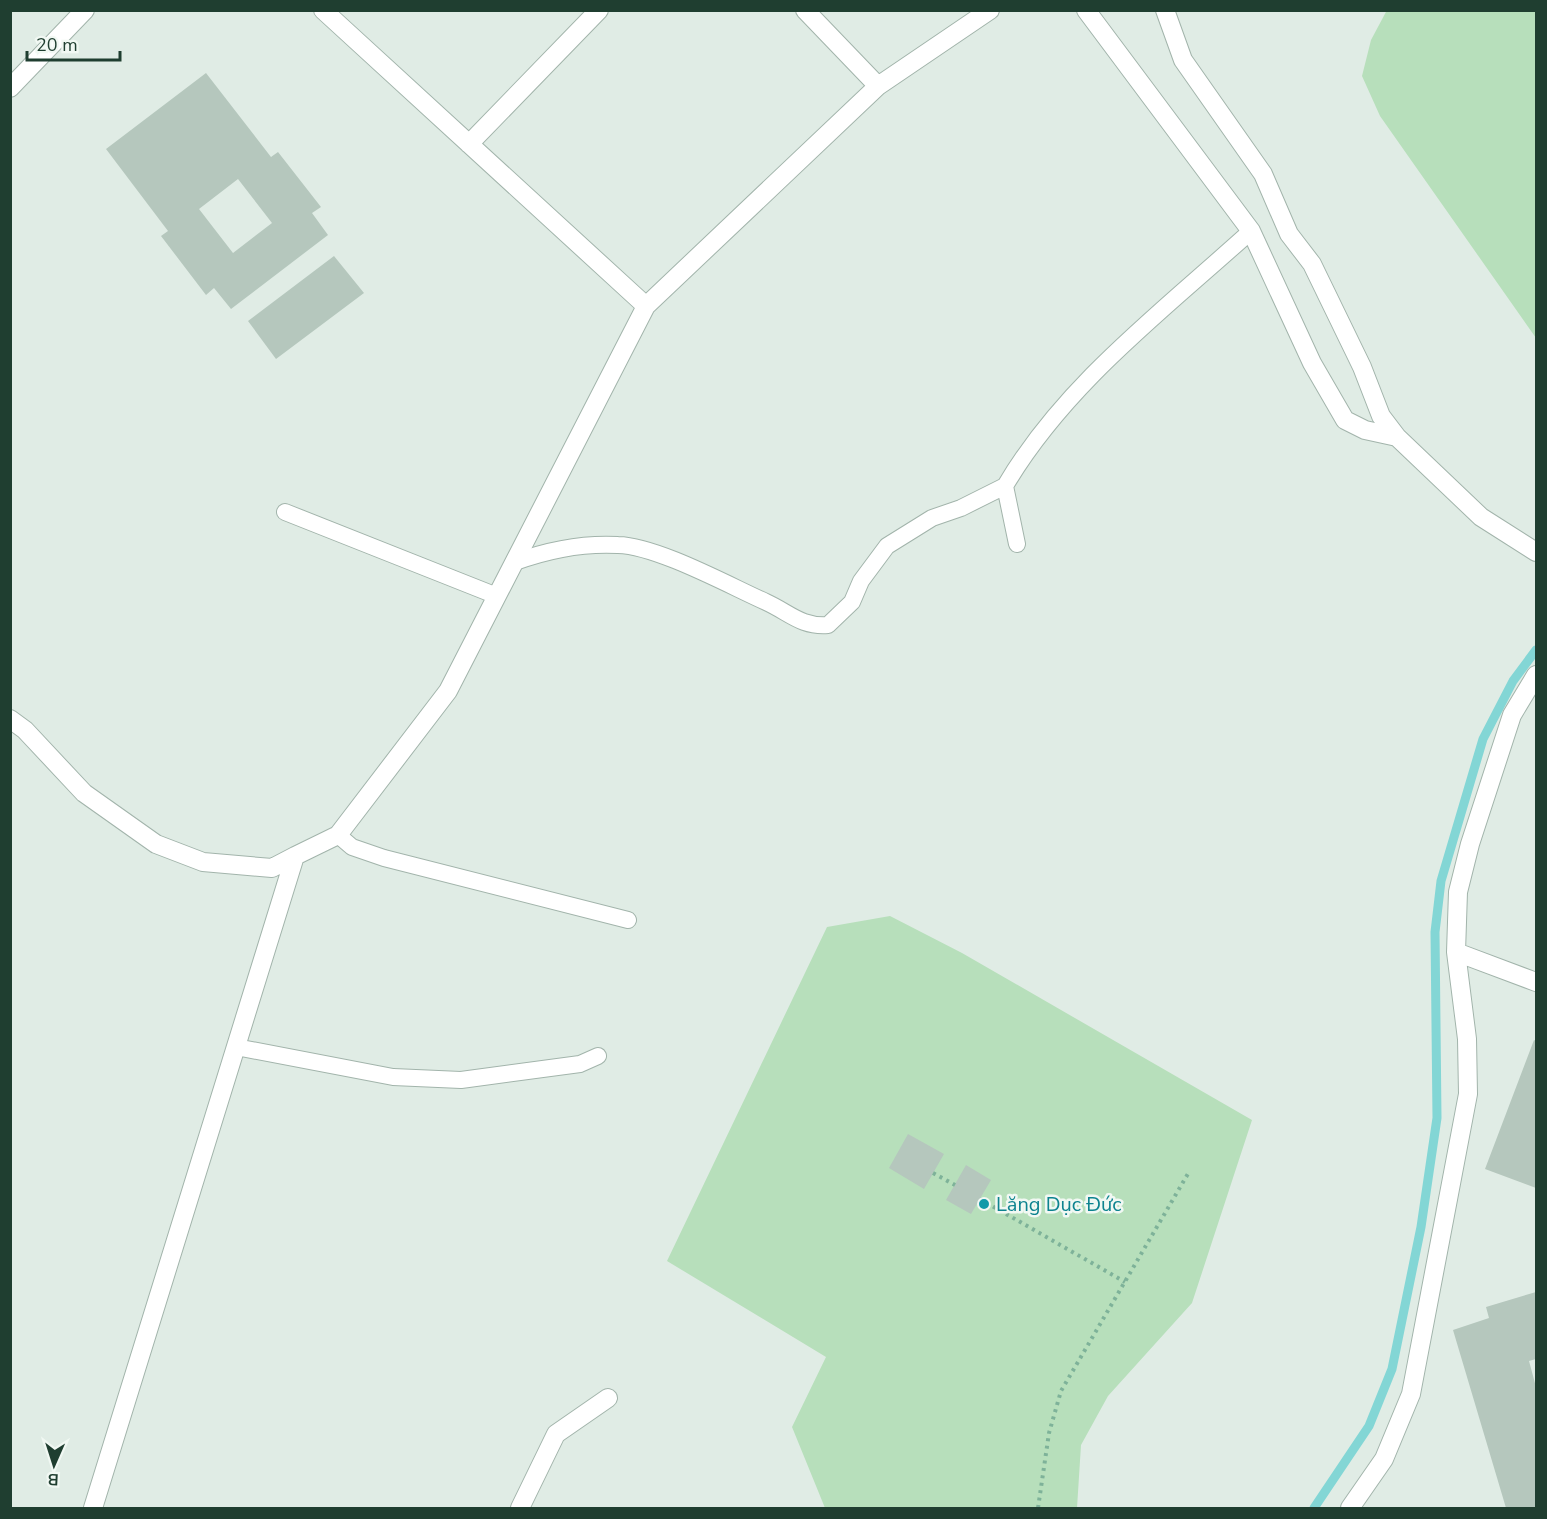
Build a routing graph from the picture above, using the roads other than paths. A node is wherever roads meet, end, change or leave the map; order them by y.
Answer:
1 (85, 10) edge
2 (323, 10) edge
3 (599, 10) edge
4 (806, 10) edge
5 (990, 10) edge
6 (1086, 10) edge
7 (1165, 10) edge
8 (878, 86) junction
9 (10, 88) edge
10 (469, 144) junction
11 (1251, 231) junction
12 (646, 306) junction
13 (1397, 437) junction
14 (1005, 486) junction
15 (285, 512) dead end
16 (1017, 544) dead end
17 (1536, 552) edge
18 (515, 562) junction
19 (497, 596) junction
20 (1536, 675) edge
21 (10, 720) edge
22 (338, 835) junction
23 (296, 856) junction
24 (628, 920) dead end
25 (1456, 952) junction
26 (1536, 982) edge
27 (236, 1047) junction
28 (598, 1056) dead end
29 (609, 1398) dead end
30 (93, 1509) edge
31 (520, 1509) edge
32 (1350, 1509) edge

1 - 9 street
2 - 10 street
3 - 10 street
4 - 8 street
5 - 8 street
6 - 11 street
7 - 13 street
8 - 12 street
10 - 12 street
11 - 13 street
11 - 14 lane
12 - 18 street
13 - 17 street
14 - 16 lane
14 - 18 lane
15 - 19 lane
18 - 19 street
19 - 22 street
20 - 25 street
21 - 23 street
22 - 23 street
22 - 24 lane
23 - 27 street
25 - 26 street
25 - 32 street
27 - 28 lane
27 - 30 street
29 - 31 street

